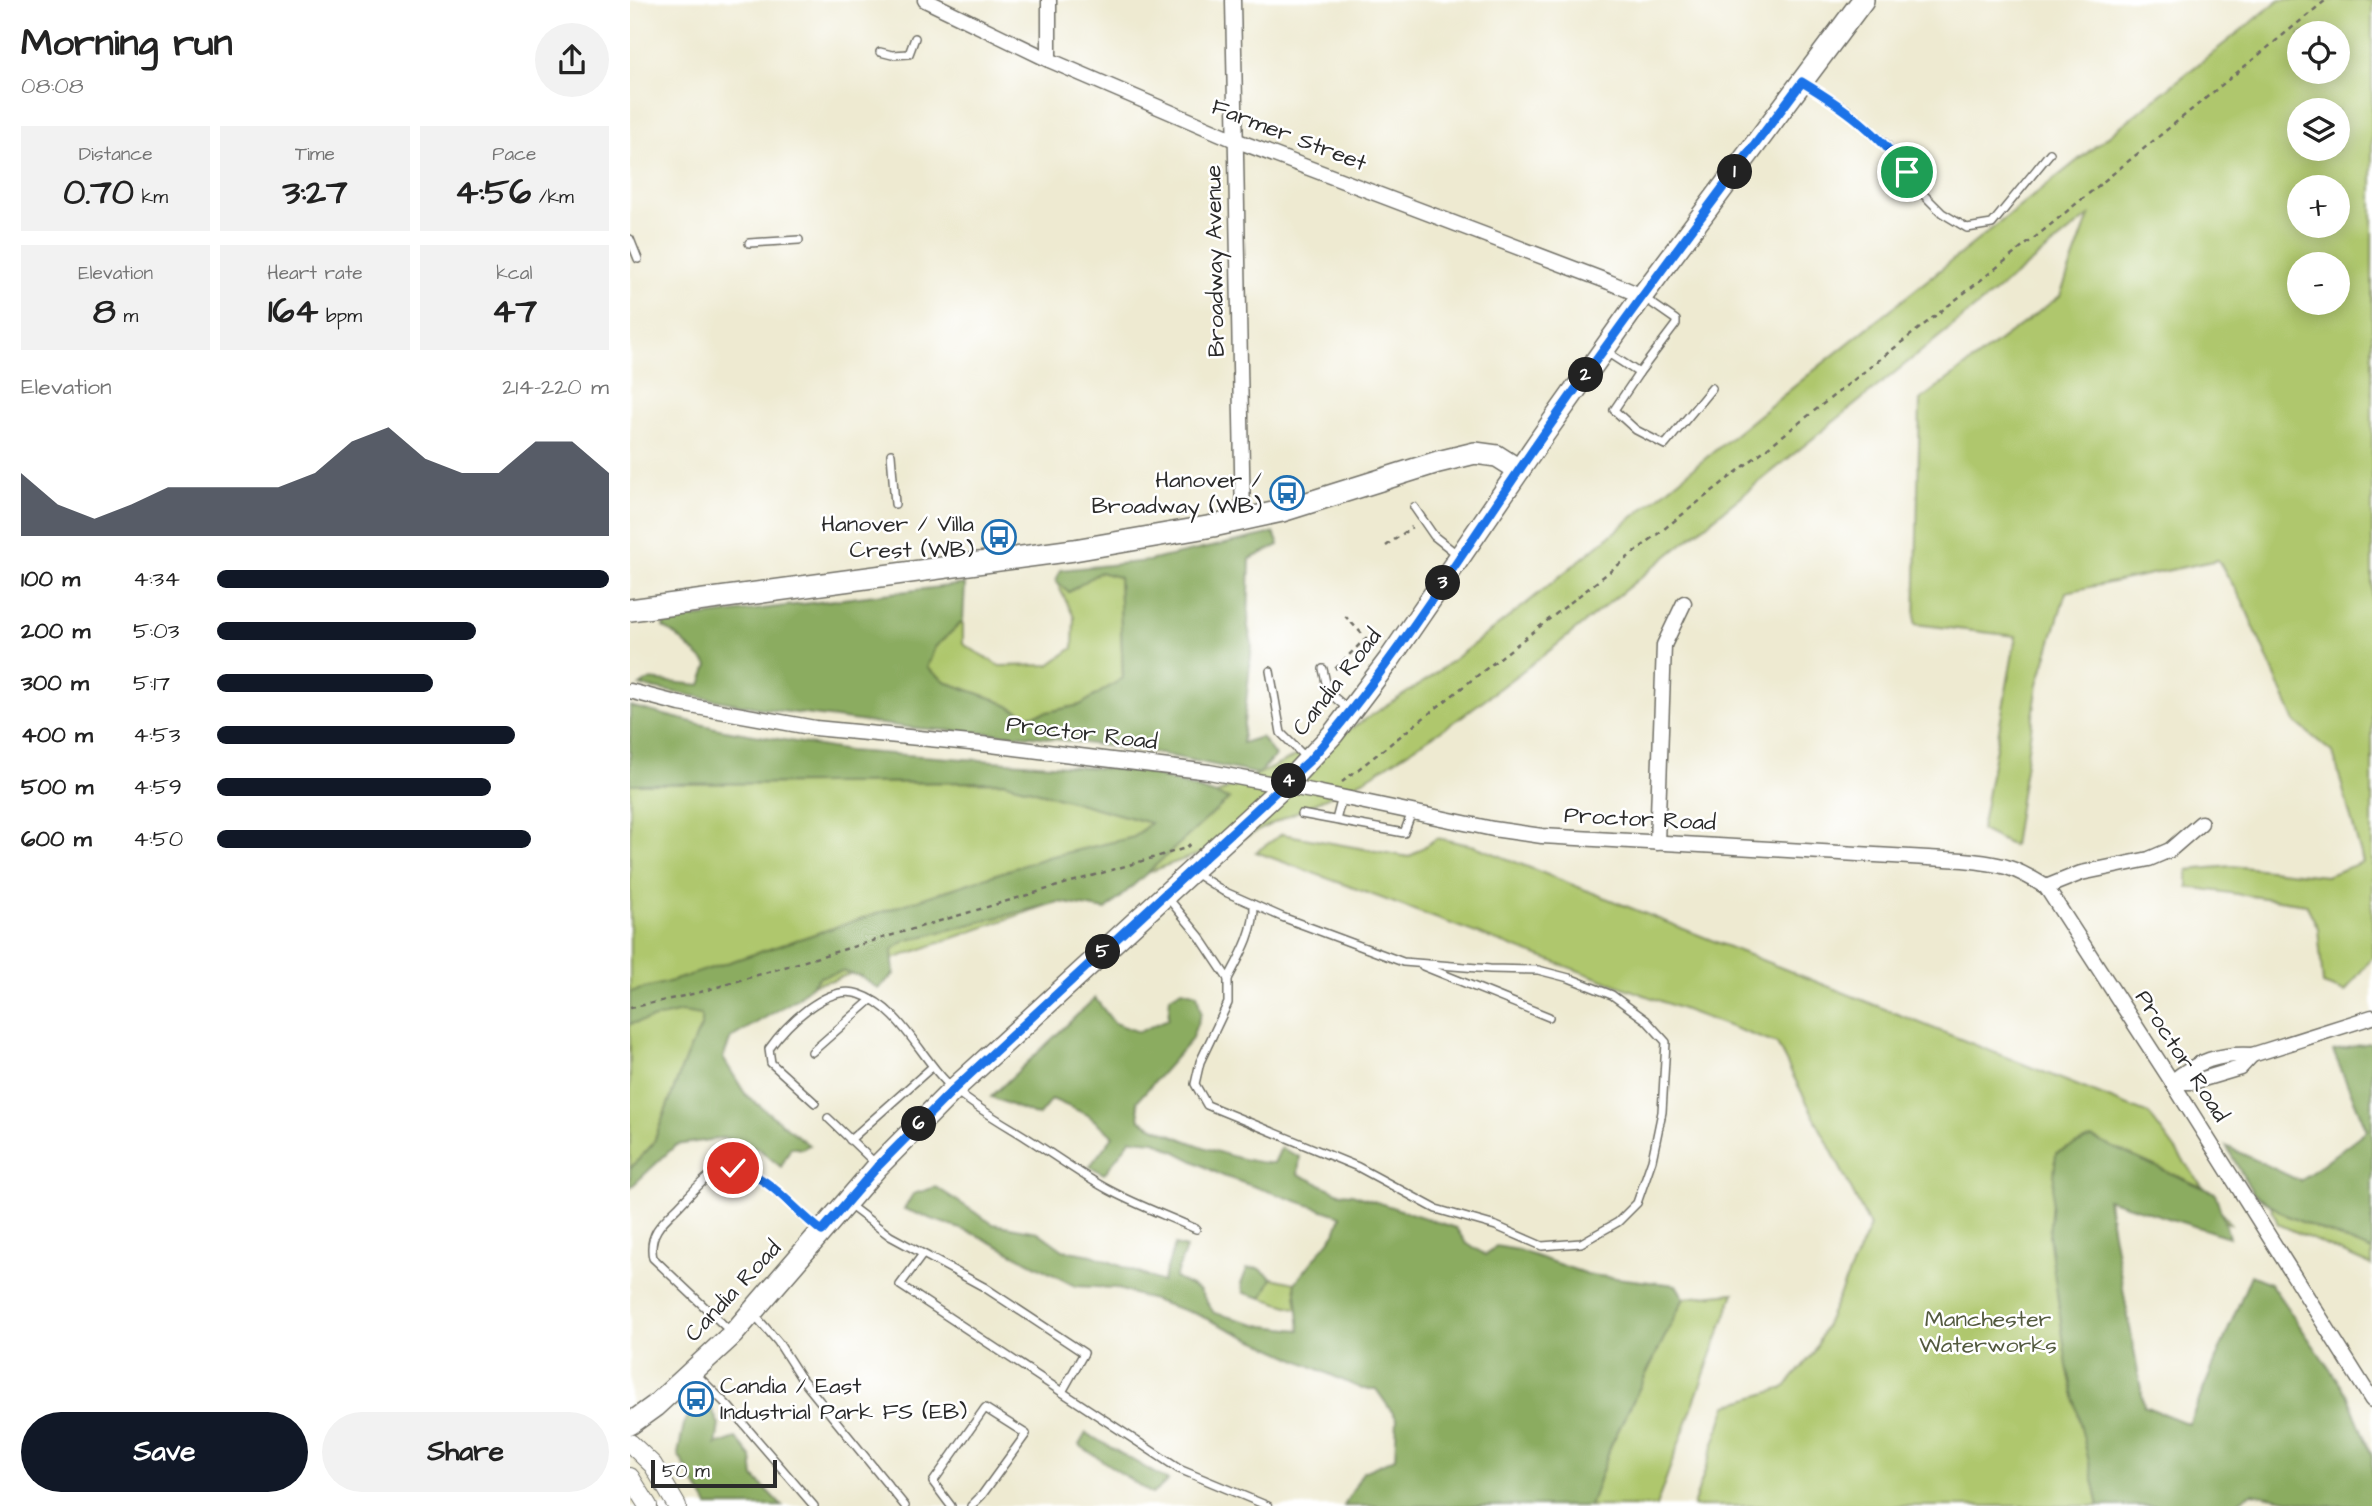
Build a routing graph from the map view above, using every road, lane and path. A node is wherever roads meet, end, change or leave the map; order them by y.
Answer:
1 (925, 0) edge
2 (1049, 0) edge
3 (1233, 0) edge
4 (2326, 0) edge
5 (1860, 1) edge
6 (915, 38) dead end
7 (880, 52) dead end
8 (1049, 60) junction
9 (1802, 82) junction
10 (1235, 140) junction
11 (2050, 153) dead end
12 (630, 239) edge
13 (799, 240) dead end
14 (749, 243) dead end
15 (638, 259) dead end
16 (1642, 296) junction
17 (1604, 351) junction
18 (1639, 373) junction
19 (1712, 388) dead end
20 (891, 454) dead end
21 (1519, 470) junction
22 (895, 504) dead end
23 (1414, 507) dead end
24 (1422, 519) junction
25 (1243, 520) junction
26 (1386, 545) dead end
27 (1461, 557) junction
28 (1684, 603) dead end
29 (630, 610) edge
30 (1345, 616) dead end
31 (1323, 668) dead end
32 (1270, 671) dead end
33 (1325, 679) junction
34 (630, 691) edge
35 (1351, 712) junction
36 (1309, 761) junction
37 (1342, 782) dead end
38 (1284, 786) junction
39 (1342, 797) junction
40 (1412, 812) junction
41 (1300, 814) dead end
42 (1336, 820) junction
43 (2201, 823) dead end
44 (1657, 843) junction
45 (1186, 848) dead end
46 (1191, 871) junction
47 (2046, 887) junction
48 (1165, 895) junction
49 (1254, 905) junction
50 (1417, 963) junction
51 (1228, 979) junction
52 (871, 1000) junction
53 (630, 1008) edge
54 (1549, 1017) dead end
55 (2372, 1017) edge
56 (812, 1052) dead end
57 (932, 1067) junction
58 (2172, 1082) junction
59 (954, 1089) junction
60 (815, 1103) dead end
61 (828, 1118) dead end
62 (850, 1140) junction
63 (878, 1166) junction
64 (846, 1202) junction
65 (1196, 1229) dead end
66 (822, 1231) junction
67 (923, 1254) junction
68 (752, 1312) junction
69 (733, 1334) junction
70 (694, 1371) junction
71 (1062, 1392) junction
72 (2372, 1400) edge
73 (630, 1423) edge
74 (630, 1443) edge
75 (630, 1477) edge
76 (641, 1502) edge
77 (677, 1506) edge
78 (814, 1506) edge
79 (905, 1506) edge
80 (951, 1506) edge
81 (971, 1506) edge
82 (1268, 1506) edge

1 - 8 street, Farmer Street
2 - 8 street
3 - 10 street, Broadway Avenue
4 - 37 path
5 - 9 main road, Candia Road
6 - 7 lane
8 - 10 street, Farmer Street
9 - 11 lane
9 - 16 main road, Candia Road
10 - 16 street, Farmer Street
10 - 25 street, Broadway Avenue
12 - 15 lane
13 - 14 lane
16 - 17 main road, Candia Road
16 - 18 lane
17 - 18 lane
17 - 21 main road, Candia Road
18 - 19 lane
20 - 22 lane
21 - 25 main road
21 - 27 main road, Candia Road
23 - 24 lane
24 - 26 path
24 - 27 lane
25 - 29 main road
27 - 35 main road, Candia Road
28 - 44 street
30 - 33 path
31 - 33 lane
32 - 36 lane
33 - 35 lane
34 - 38 street, Proctor Road
35 - 36 main road, Candia Road
36 - 38 main road, Candia Road
38 - 39 street, Proctor Road
38 - 46 main road, Candia Road
39 - 40 street, Proctor Road
39 - 42 lane
40 - 42 lane
40 - 44 street, Proctor Road
41 - 42 lane
43 - 47 street
44 - 47 street, Proctor Road
45 - 53 path
46 - 48 main road, Candia Road
46 - 49 lane
47 - 58 street, Proctor Road
48 - 51 lane
48 - 59 main road, Candia Road
49 - 50 lane
49 - 51 lane
50 - 51 lane
50 - 54 lane
52 - 56 lane
52 - 57 lane
52 - 60 lane
55 - 58 street
57 - 59 lane
57 - 62 lane
58 - 72 street, Proctor Road
59 - 63 main road, Candia Road
59 - 65 lane
61 - 62 lane
62 - 63 lane
63 - 64 main road, Candia Road
64 - 66 main road, Candia Road
64 - 67 lane
66 - 68 main road, Candia Road
66 - 69 lane
67 - 71 lane
67 - 71 lane
68 - 69 main road, Candia Road
68 - 79 lane
69 - 70 main road, Candia Road
70 - 73 main road, Candia Road
70 - 78 lane
71 - 82 lane
74 - 77 street
75 - 76 street
80 - 81 lane

